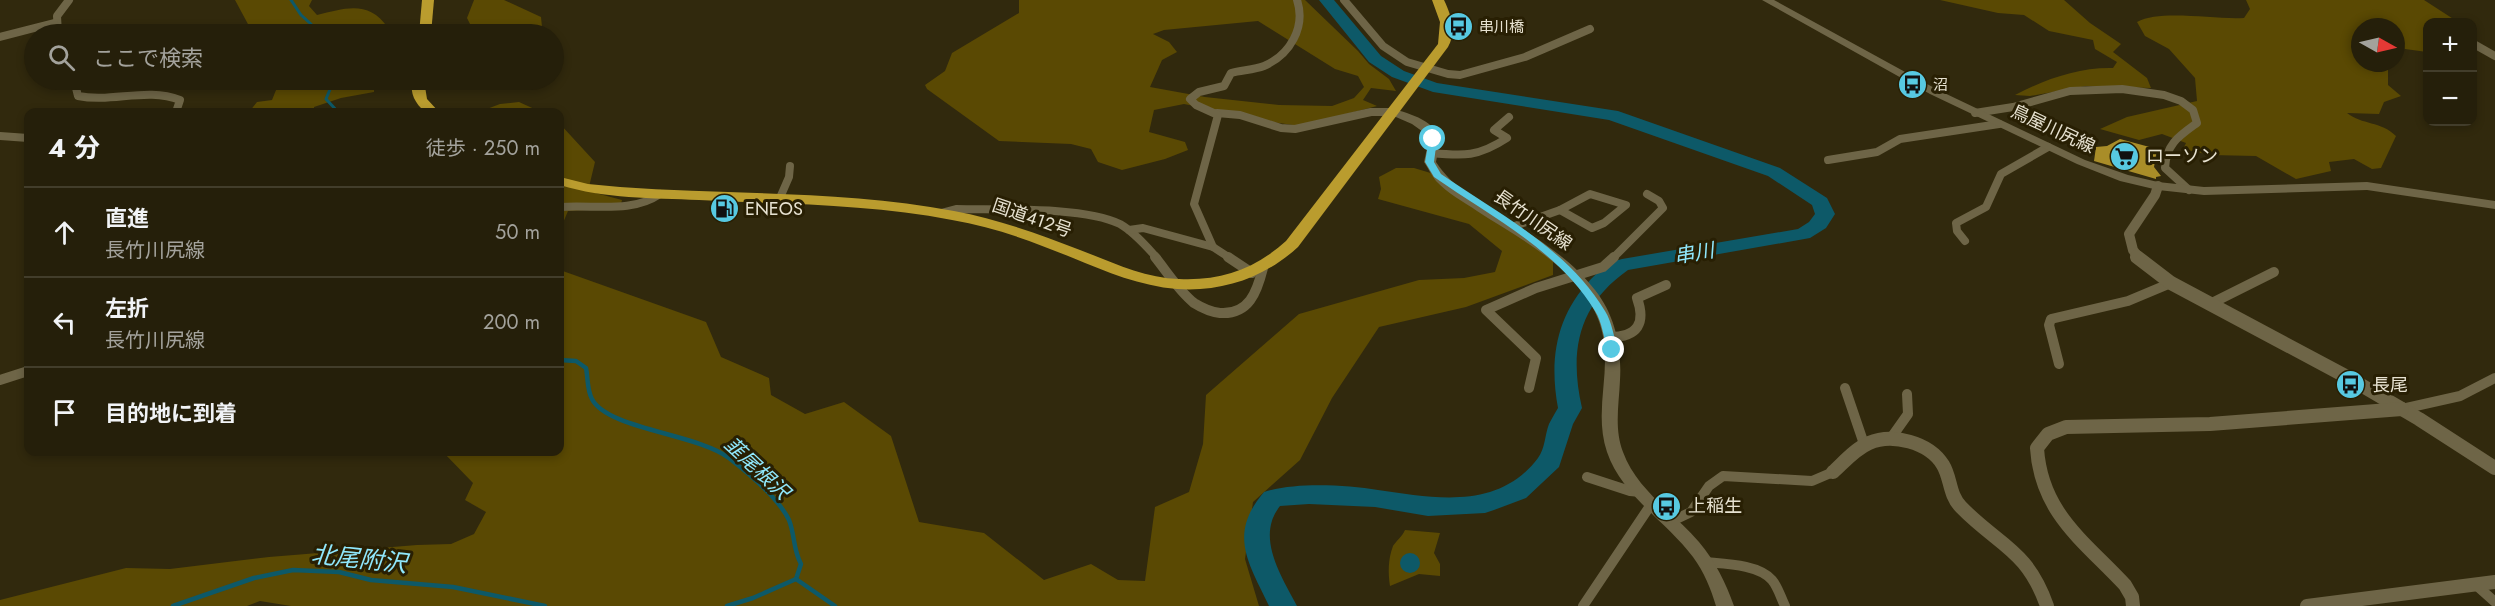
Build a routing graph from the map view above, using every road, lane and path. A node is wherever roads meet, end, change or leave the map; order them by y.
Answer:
1 (69, 0) edge
2 (428, 0) edge
3 (1297, 0) edge
4 (1344, 0) edge
5 (1438, 0) edge
6 (1767, 0) edge
7 (54, 23) joint
8 (50, 24) edge
9 (425, 24) edge
10 (1590, 29) dead end
11 (24, 31) edge
12 (0, 37) edge
13 (2477, 46) edge
14 (2495, 56) edge
15 (1424, 70) junction
16 (76, 90) edge
17 (417, 90) edge
18 (177, 108) edge
19 (428, 108) edge
20 (1394, 112) junction
21 (1217, 113) junction
22 (1976, 113) junction
23 (1509, 117) dead end
24 (1999, 124) junction
25 (0, 136) edge
26 (24, 138) edge
27 (2048, 147) junction
28 (1431, 153) junction
29 (1828, 159) dead end
30 (790, 166) dead end
31 (564, 182) edge
32 (2158, 186) junction
33 (2188, 190) junction
34 (660, 194) junction
35 (1647, 194) dead end
36 (779, 200) junction
37 (2495, 204) edge
38 (564, 207) edge
39 (1560, 210) junction
40 (941, 213) junction
41 (1512, 227) junction
42 (1129, 230) junction
43 (1965, 241) dead end
44 (1213, 247) junction
45 (1258, 271) junction
46 (2274, 272) dead end
47 (1576, 277) junction
48 (2171, 283) junction
49 (1178, 284) junction
50 (1666, 285) dead end
51 (2210, 303) junction
52 (1609, 333) junction
53 (2059, 364) dead end
54 (24, 372) edge
55 (2495, 378) edge
56 (0, 380) edge
57 (1529, 388) dead end
58 (1845, 388) dead end
59 (1907, 394) dead end
60 (2402, 409) junction
61 (1891, 438) junction
62 (1864, 444) junction
63 (2495, 468) edge
64 (1833, 472) joint
65 (1587, 477) dead end
66 (1647, 497) junction
67 (1670, 522) junction
68 (1704, 562) junction
69 (2495, 582) edge
70 (2476, 585) junction
71 (2495, 602) edge
72 (1583, 606) edge
73 (1725, 606) edge
74 (1785, 606) edge
75 (2047, 606) edge
76 (2133, 606) edge
77 (2307, 606) edge

1 - 7 street
2 - 9 highway
3 - 21 street
4 - 15 street
5 - 15 highway
6 - 22 main road, 鳥屋川尻線
7 - 8 street
10 - 15 street
11 - 12 street
13 - 14 street
15 - 20 highway, 国道412号
16 - 18 street
17 - 19 highway
20 - 21 street
20 - 28 main road, 長竹川尻線
20 - 45 highway, 国道412号
21 - 44 street
22 - 24 main road, 鳥屋川尻線
22 - 33 street
23 - 28 street
24 - 27 main road, 鳥屋川尻線
24 - 29 street
25 - 26 street
27 - 32 main road, 鳥屋川尻線
27 - 43 street
28 - 41 main road, 長竹川尻線
30 - 36 street
31 - 34 highway, 国道412号
32 - 33 main road, 鳥屋川尻線
32 - 48 street
33 - 37 main road, 鳥屋川尻線
34 - 36 highway, 国道412号
34 - 38 street
35 - 47 street
36 - 40 highway, 国道412号
39 - 39 street
39 - 41 street
40 - 42 street
40 - 49 highway, 国道412号
41 - 47 main road, 長竹川尻線
42 - 44 street
42 - 49 street
44 - 45 street
45 - 49 highway, 国道412号
45 - 49 street
46 - 51 street
47 - 52 main road, 長竹川尻線
47 - 57 street
48 - 51 street
48 - 53 street
50 - 52 street
51 - 60 street
52 - 66 main road, 長竹川尻線
54 - 56 street
55 - 60 street
58 - 62 street
59 - 61 street
60 - 63 street
60 - 76 street
61 - 62 street
61 - 75 street
62 - 64 street
64 - 67 street
65 - 66 street
66 - 67 main road, 長竹川尻線
66 - 72 street
67 - 68 main road, 長竹川尻線
68 - 73 main road, 長竹川尻線
68 - 74 street
69 - 70 street
70 - 71 street
70 - 77 street

